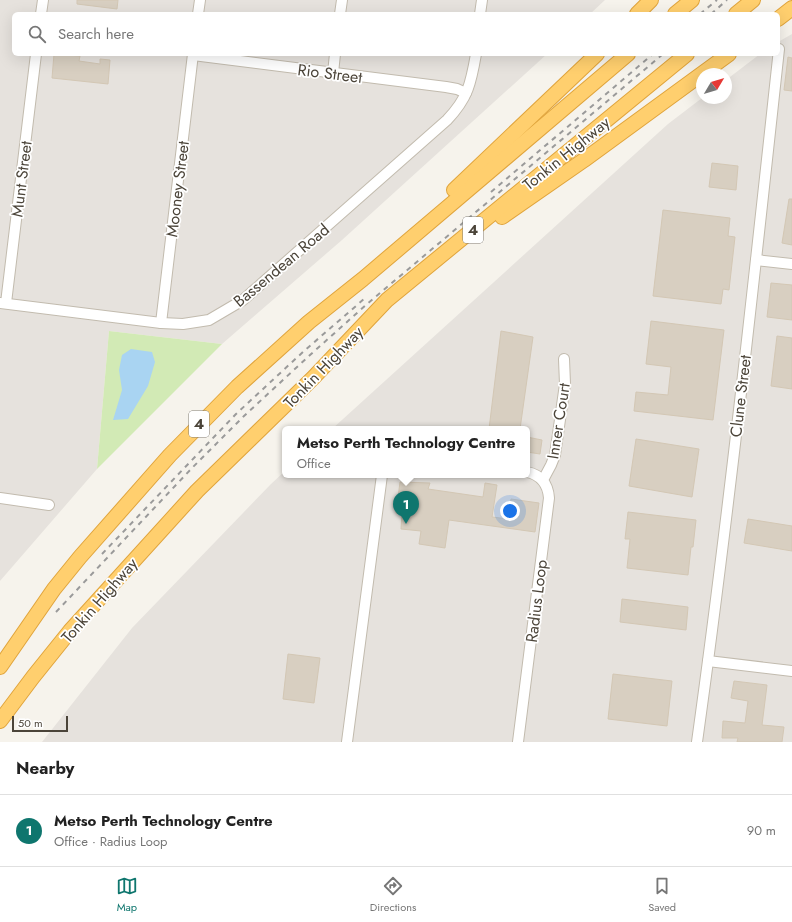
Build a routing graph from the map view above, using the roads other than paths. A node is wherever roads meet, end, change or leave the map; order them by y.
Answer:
1 (43, 0) edge
2 (200, 0) edge
3 (342, 0) edge
4 (482, 0) edge
5 (651, 0) edge
6 (692, 0) edge
7 (753, 0) edge
8 (792, 8) edge
9 (41, 12) edge
10 (198, 12) edge
11 (340, 12) edge
12 (480, 12) edge
13 (639, 12) edge
14 (677, 12) edge
15 (738, 12) edge
16 (780, 17) edge
17 (36, 56) edge
18 (193, 56) edge
19 (201, 56) edge
20 (335, 56) edge
21 (476, 56) edge
22 (595, 56) edge
23 (626, 56) edge
24 (685, 56) edge
25 (726, 56) edge
26 (778, 56) edge
27 (333, 73) junction
28 (466, 93) junction
29 (756, 260) junction
30 (792, 264) edge
31 (363, 279) junction
32 (3, 303) edge
33 (162, 323) junction
34 (564, 359) dead end
35 (313, 378) junction
36 (530, 472) edge
37 (382, 478) edge
38 (543, 480) junction
39 (0, 498) edge
40 (49, 505) dead end
41 (708, 662) junction
42 (1, 665) edge
43 (792, 671) edge
44 (33, 677) junction
45 (0, 721) edge
46 (0, 731) edge
47 (347, 742) edge
48 (518, 742) edge
49 (697, 742) edge

1 - 9 street
2 - 10 street
3 - 11 street
4 - 12 street
5 - 13 highway
6 - 14 highway
7 - 15 highway
8 - 16 highway
17 - 32 street, Munt Street
18 - 33 street, Mooney Street
19 - 27 street, Rio Street
20 - 27 street
21 - 28 street, Bassendean Road
22 - 31 highway
23 - 31 highway, 4
24 - 35 highway, Tonkin Highway / 4
25 - 35 highway
26 - 29 street, Clune Street
27 - 28 street, Rio Street
28 - 33 street, Bassendean Road
29 - 30 street
29 - 41 street, Clune Street
31 - 42 highway, 4
32 - 33 street, Bassendean Road
34 - 38 street, Inner Court
35 - 44 highway, Tonkin Highway / 4
36 - 38 street
37 - 47 street
38 - 48 street, Radius Loop
39 - 40 street
41 - 43 street
41 - 49 street, Clune Street
44 - 45 highway, Tonkin Highway / 4
44 - 46 highway

